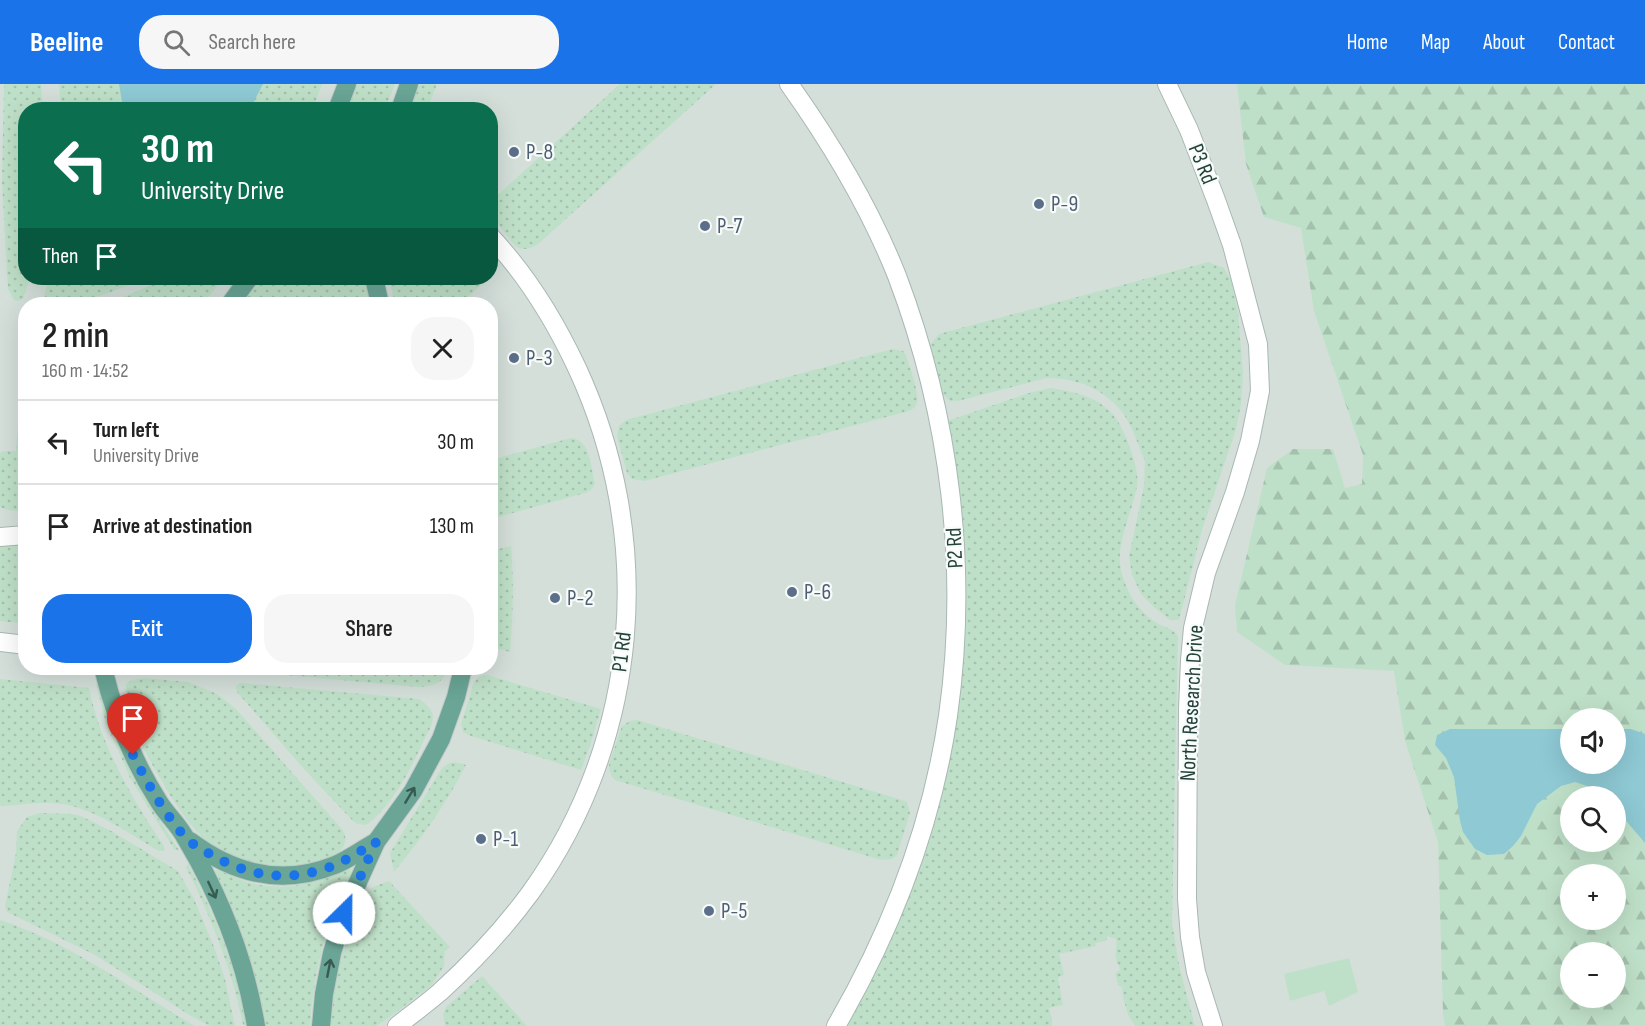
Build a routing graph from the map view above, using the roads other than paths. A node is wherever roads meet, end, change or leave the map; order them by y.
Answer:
1 (347, 84) edge
2 (409, 84) edge
3 (789, 84) edge
4 (1167, 84) edge
5 (340, 102) edge
6 (403, 102) edge
7 (498, 244) edge
8 (1232, 245) joint
9 (18, 536) edge
10 (0, 537) edge
11 (0, 642) edge
12 (18, 644) edge
13 (105, 675) edge
14 (461, 675) edge
15 (186, 838) junction
16 (376, 842) junction
17 (256, 1026) edge
18 (321, 1026) edge
19 (397, 1026) edge
20 (836, 1026) edge
21 (1213, 1026) edge

1 - 5 main road
2 - 6 main road
3 - 20 street, P2 Rd
4 - 8 street, P3 Rd
7 - 19 street, P1 Rd
8 - 21 street, North Research Drive
9 - 10 street
11 - 12 street
13 - 15 main road
16 -> 14 main road
15 - 16 main road
15 -> 17 main road
18 -> 16 main road

